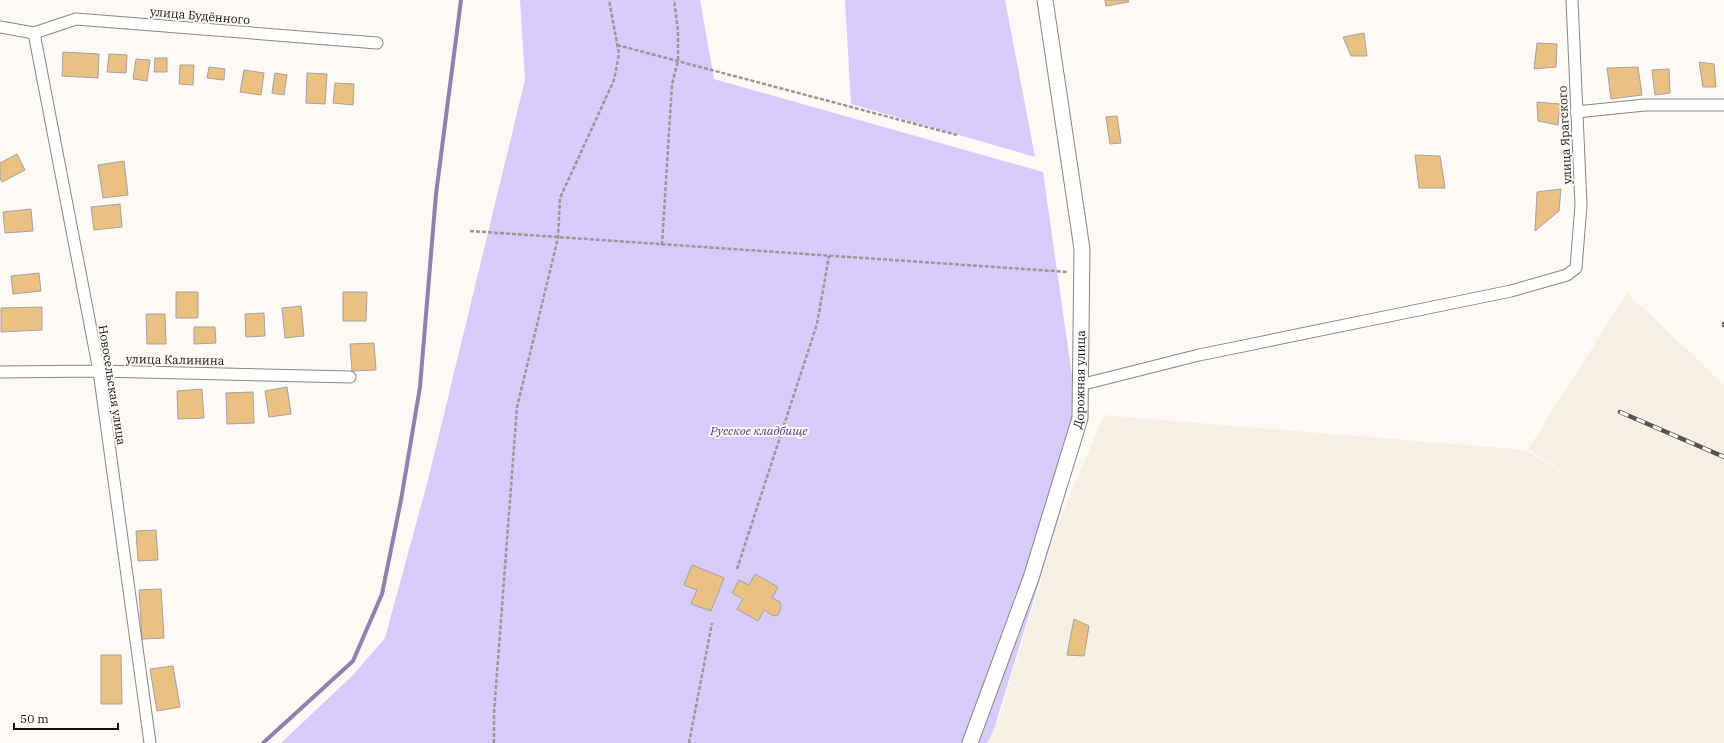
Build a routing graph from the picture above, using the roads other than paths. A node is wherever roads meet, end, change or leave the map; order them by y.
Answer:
1 (1045, 0) edge
2 (1572, 0) edge
3 (0, 28) edge
4 (34, 33) junction
5 (377, 43) dead end
6 (1724, 105) edge
7 (1576, 112) junction
8 (99, 371) junction
9 (0, 372) edge
10 (350, 377) dead end
11 (1080, 385) junction
12 (150, 743) edge
13 (970, 743) edge

1 - 11 street, Дорожная улица
2 - 7 street, улица Ярагского
3 - 4 street, улица Будённого
4 - 5 street, улица Будённого
4 - 8 street, Новосельская улица
6 - 7 street
7 - 11 street, улица Ярагского
8 - 9 street, улица Калинина
8 - 10 street, улица Калинина
8 - 12 street, Новосельская улица
11 - 13 street, Дорожная улица

